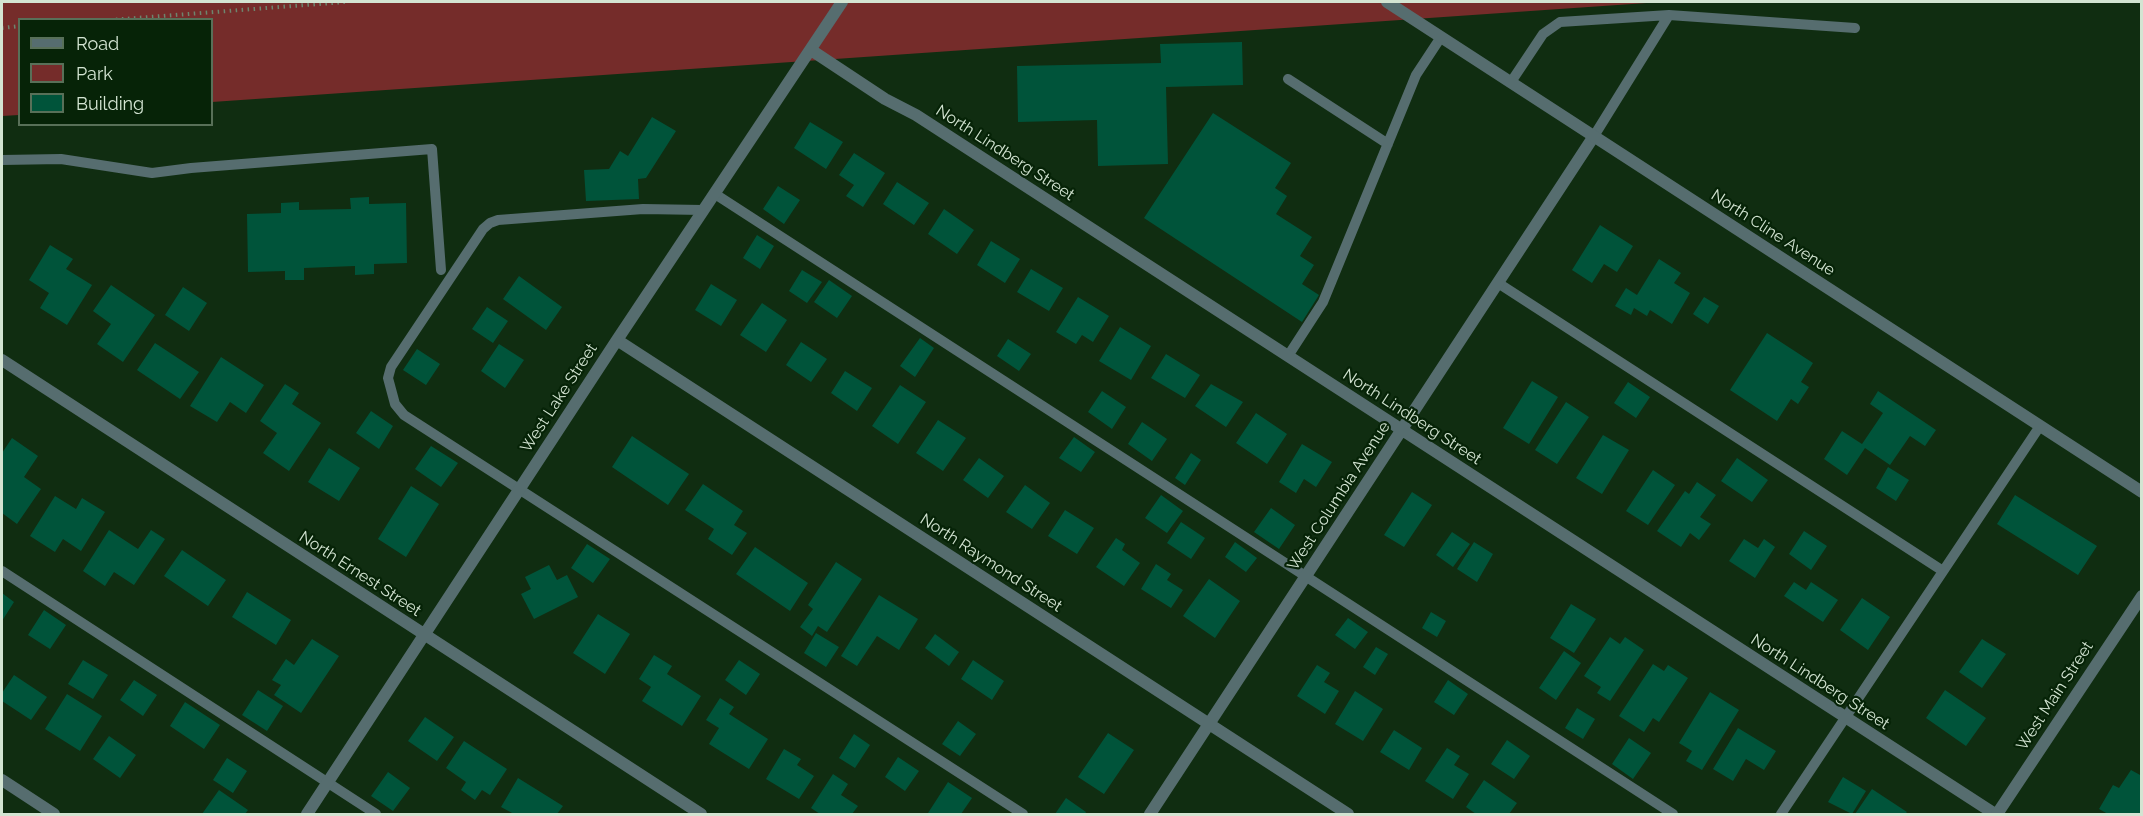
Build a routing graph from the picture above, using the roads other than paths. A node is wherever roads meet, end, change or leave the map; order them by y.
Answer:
1 (842, 2) edge
2 (1387, 2) edge
3 (1669, 15) junction
4 (1856, 28) dead end
5 (1442, 37) junction
6 (811, 50) junction
7 (1288, 78) dead end
8 (1511, 82) junction
9 (1594, 136) junction
10 (1388, 144) junction
11 (2, 160) edge
12 (715, 194) junction
13 (703, 210) junction
14 (441, 270) dead end
15 (1498, 283) junction
16 (617, 340) junction
17 (1288, 356) junction
18 (2, 360) edge
19 (2040, 426) junction
20 (1402, 430) junction
21 (520, 489) junction
22 (2142, 492) edge
23 (2, 571) edge
24 (1943, 571) junction
25 (1305, 578) junction
26 (2142, 596) edge
27 (425, 635) junction
28 (1845, 717) junction
29 (1209, 725) junction
30 (2, 780) edge
31 (328, 783) junction
32 (54, 814) edge
33 (307, 814) edge
34 (376, 814) edge
35 (700, 814) edge
36 (1023, 814) edge
37 (1150, 814) edge
38 (1348, 814) edge
39 (1673, 814) edge
40 (1781, 814) edge
41 (1996, 814) edge

1 - 6 street, West Lake Street
2 - 5 street, North Cline Avenue
3 - 4 lane
3 - 8 lane
3 - 9 lane
5 - 8 street, North Cline Avenue
5 - 10 lane
6 - 12 street, West Lake Street
6 - 17 street, North Lindberg Street
7 - 10 lane
8 - 9 street, North Cline Avenue
9 - 15 street, West Columbia Avenue
9 - 19 street, North Cline Avenue
10 - 17 lane
11 - 14 lane
12 - 13 street, West Lake Street
12 - 25 lane
13 - 16 street, West Lake Street
13 - 21 lane
15 - 20 street, West Columbia Avenue
15 - 24 lane
16 - 21 street, West Lake Street
16 - 29 street, North Raymond Street
17 - 20 street, North Lindberg Street
18 - 27 street, North Ernest Street
19 - 22 street, North Cline Avenue
19 - 24 lane
20 - 25 street, West Columbia Avenue
20 - 28 street, North Lindberg Street
21 - 27 street, West Lake Street
21 - 36 lane
23 - 31 lane
24 - 28 lane
25 - 29 street, West Columbia Avenue
25 - 39 lane
26 - 41 street, West Main Street
27 - 31 street, West Lake Street
27 - 35 street, North Ernest Street
28 - 40 lane
28 - 41 street, North Lindberg Street
29 - 37 street, West Columbia Avenue
29 - 38 street, North Raymond Street
30 - 32 street
31 - 33 street, West Lake Street
31 - 34 lane

